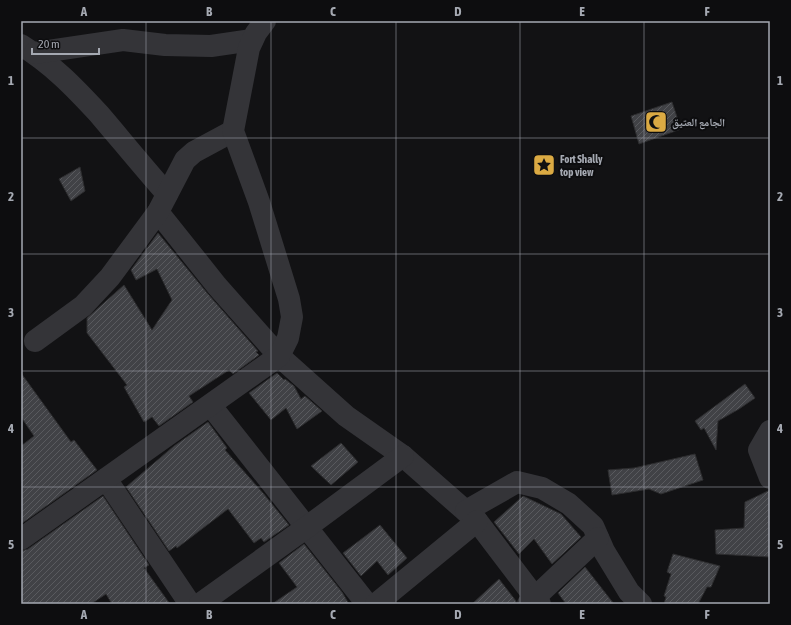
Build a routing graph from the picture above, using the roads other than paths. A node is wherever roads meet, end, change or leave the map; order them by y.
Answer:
1 (264, 21) edge
2 (252, 40) junction
3 (28, 49) edge
4 (233, 131) junction
5 (162, 203) junction
6 (35, 340) dead end
7 (279, 356) junction
8 (211, 406) junction
9 (770, 431) edge
10 (403, 456) junction
11 (770, 478) edge
12 (106, 479) junction
13 (472, 516) junction
14 (307, 527) junction
15 (598, 538) junction
16 (21, 539) edge
17 (535, 602) edge
18 (190, 604) edge
19 (200, 604) edge
20 (368, 604) edge
21 (376, 604) edge
22 (641, 604) edge

1 - 2 street
2 - 3 street
2 - 4 street
3 - 5 street
4 - 5 street
4 - 7 street
5 - 6 street
5 - 7 street
7 - 8 street
7 - 10 street
8 - 12 street
8 - 14 street
9 - 11 street
10 - 13 street
10 - 14 street
12 - 16 street
12 - 18 street
13 - 15 street
13 - 17 street
13 - 21 street
14 - 19 street
14 - 20 street
15 - 17 street
15 - 22 street

